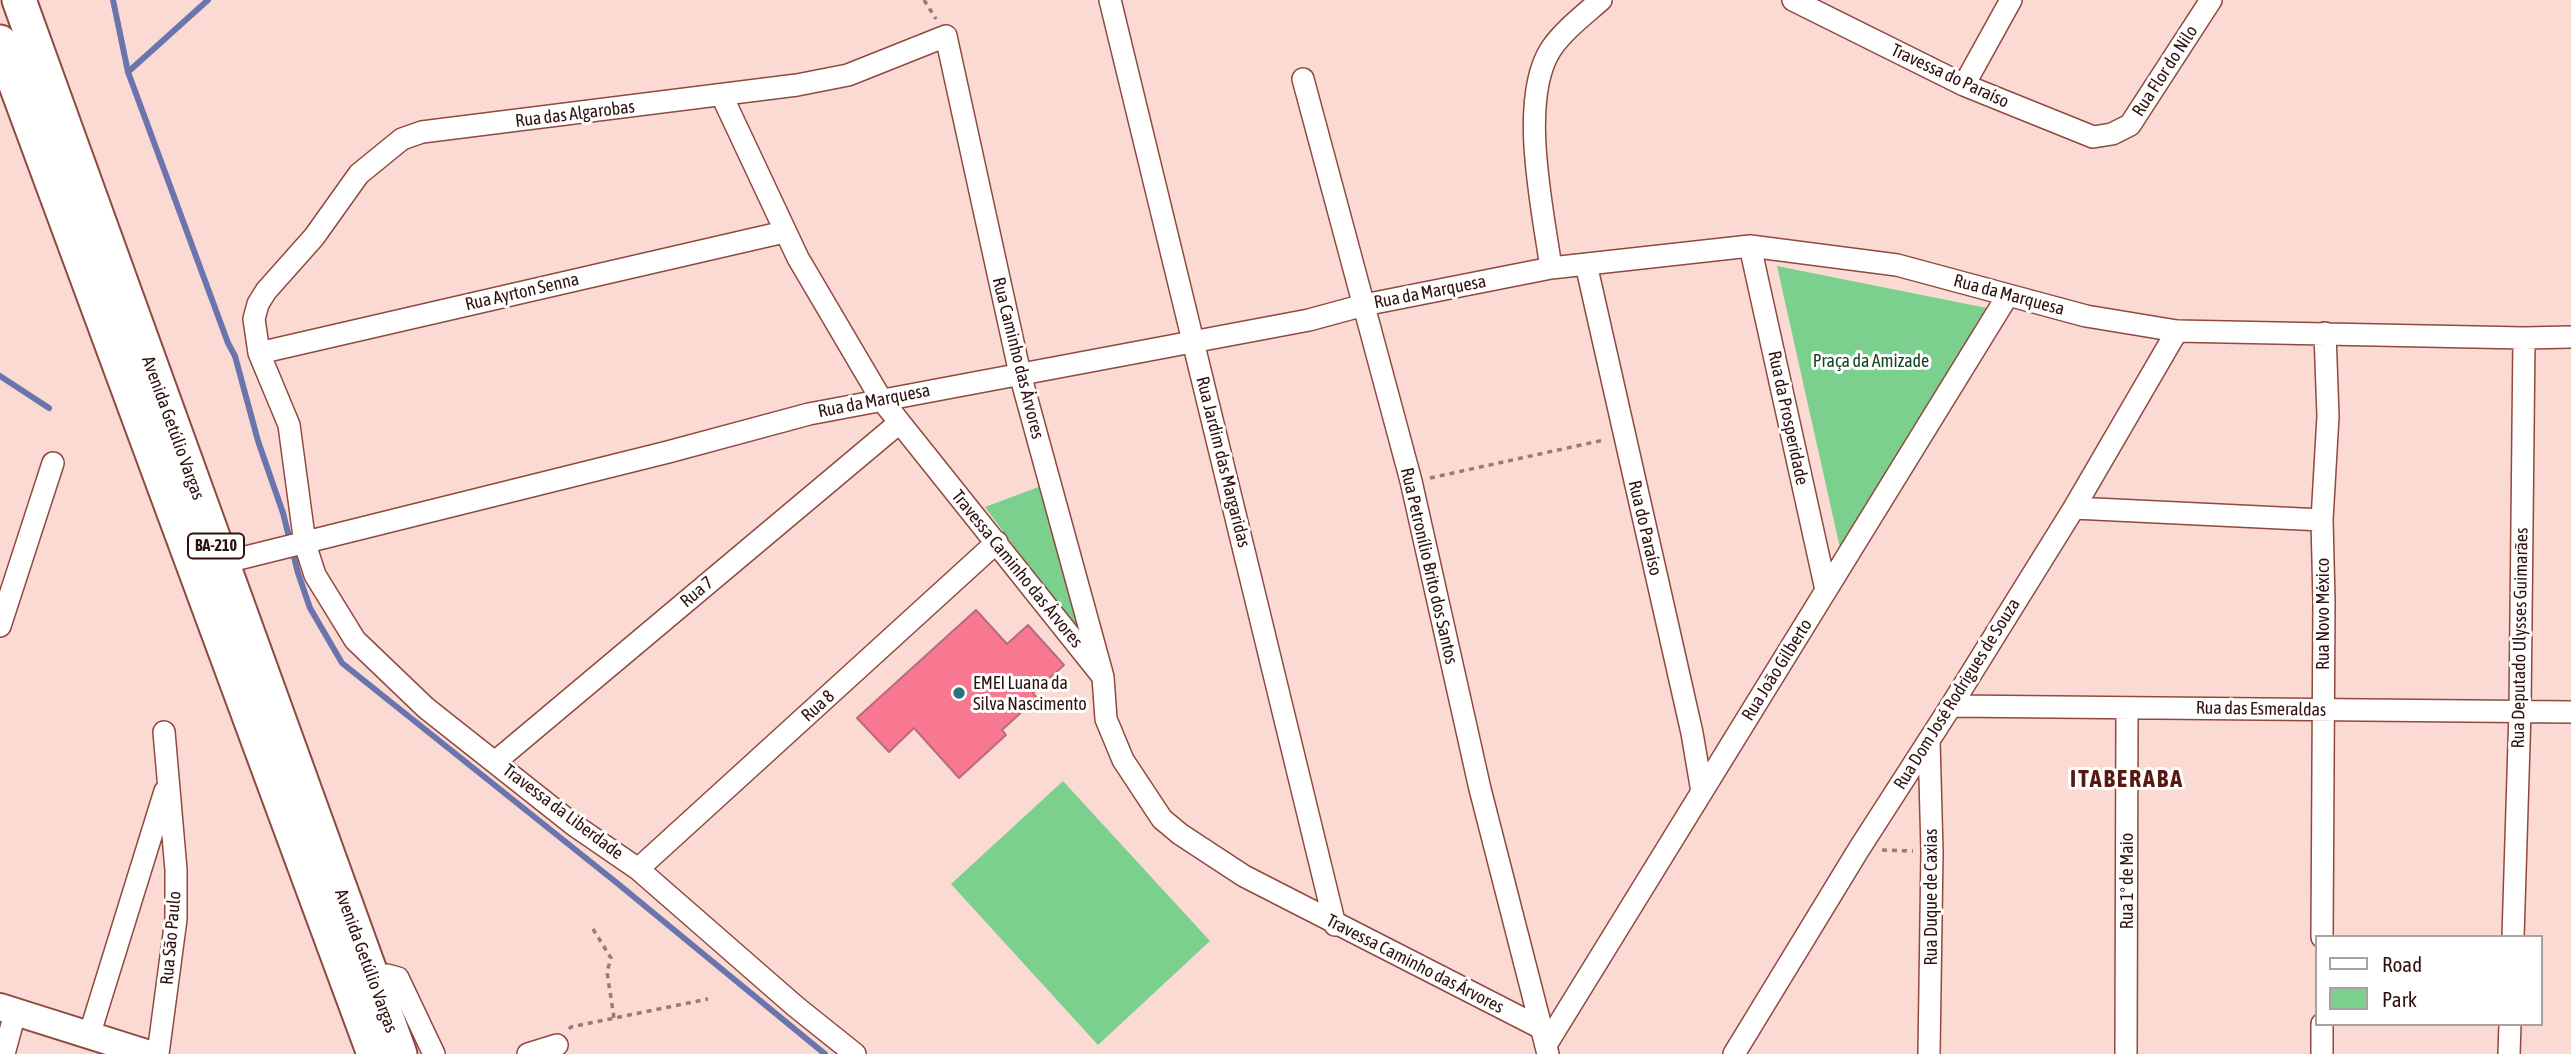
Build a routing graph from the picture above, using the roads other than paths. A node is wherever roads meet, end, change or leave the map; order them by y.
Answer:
1 (19, 0) edge
2 (1110, 0) edge
3 (1601, 0) edge
4 (1793, 0) edge
5 (2011, 0) edge
6 (2211, 0) edge
7 (1833, 8) edge
8 (946, 36) joint
9 (0, 42) edge
10 (1303, 79) dead end
11 (1964, 85) junction
12 (722, 96) junction
13 (2112, 134) joint
14 (784, 232) junction
15 (1750, 246) junction
16 (1586, 264) junction
17 (1551, 268) junction
18 (266, 291) joint
19 (2007, 295) junction
20 (1364, 305) junction
21 (2177, 331) junction
22 (2325, 333) junction
23 (2571, 337) edge
24 (2524, 338) junction
25 (1193, 343) junction
26 (259, 353) junction
27 (1020, 374) junction
28 (881, 399) junction
29 (899, 423) junction
30 (53, 463) dead end
31 (2074, 508) junction
32 (2322, 520) junction
33 (997, 542) junction
34 (305, 544) junction
35 (222, 563) junction
36 (1826, 590) junction
37 (0, 626) edge
38 (1103, 677) junction
39 (1951, 706) junction
40 (2127, 709) junction
41 (2323, 709) junction
42 (2520, 711) junction
43 (2571, 712) edge
44 (164, 732) dead end
45 (1929, 740) junction
46 (495, 762) junction
47 (168, 780) junction
48 (1702, 792) junction
49 (638, 869) junction
50 (1335, 925) junction
51 (2322, 935) edge
52 (2513, 935) edge
53 (372, 978) junction
54 (8, 1010) edge
55 (2322, 1026) edge
56 (2510, 1026) edge
57 (89, 1036) junction
58 (1545, 1042) edge
59 (557, 1045) road end
60 (4, 1054) edge
61 (149, 1054) edge
62 (159, 1054) edge
63 (374, 1054) edge
64 (400, 1054) edge
65 (434, 1054) edge
66 (528, 1054) edge
67 (855, 1054) edge
68 (1734, 1054) edge
69 (1929, 1054) edge
70 (2126, 1054) edge
71 (2322, 1054) edge
72 (2509, 1054) edge

1 - 35 main road, Avenida Getúlio Vargas / BA-210
2 - 25 street, Rua Jardim das Margaridas
3 - 17 street
4 - 7 street, Travessa do Paraíso
5 - 11 street
6 - 13 street, Rua Flor do Nilo
7 - 11 street, Travessa do Paraíso
8 - 12 street, Rua das Algarobas
8 - 27 street, Rua Caminho das Árvores
9 - 63 main road, Avenida Getúlio Vargas / BA-210
10 - 20 street, Rua Petronílio Brito dos Santos
11 - 13 street, Travessa do Paraíso
12 - 14 street, Travessa Caminho das Árvores
12 - 18 street, Rua das Algarobas
14 - 26 street, Rua Ayrton Senna
14 - 28 street, Travessa Caminho das Árvores
15 - 16 street, Rua da Marquesa
15 - 19 street, Rua da Marquesa
15 - 36 street, Rua da Prosperidade
16 - 17 street, Rua da Marquesa
16 - 48 street, Rua do Paraíso
17 - 20 street, Rua da Marquesa
18 - 26 street, Travessa da Liberdade
19 - 21 street, Rua da Marquesa
19 - 36 street, Rua João Gilberto
20 - 25 street, Rua da Marquesa
20 - 58 street, Rua Petronílio Brito dos Santos
21 - 22 street, Rua da Marquesa
21 - 31 street, Rua Dom José Rodrigues de Souza
22 - 24 street, Rua da Marquesa
22 - 32 street, Rua Novo México
23 - 24 street, Rua da Marquesa
24 - 42 street, Rua Deputado Ulysses Guimarães
25 - 27 street, Rua da Marquesa
25 - 50 street, Rua Jardim das Margaridas
26 - 34 street, Travessa da Liberdade
27 - 28 street, Rua da Marquesa
27 - 38 street, Rua Caminho das Árvores
28 - 29 street, Travessa Caminho das Árvores
28 - 34 street, Rua da Marquesa
29 - 33 street, Travessa Caminho das Árvores
29 - 46 street, Rua 7
30 - 37 street
31 - 32 street
31 - 39 street, Rua Dom José Rodrigues de Souza
32 - 41 street, Rua Novo México
33 - 38 street, Travessa Caminho das Árvores
33 - 49 street, Rua 8
34 - 35 street, Rua da Marquesa
34 - 46 street, Travessa da Liberdade
35 - 53 main road, Avenida Getúlio Vargas / BA-210
36 - 48 street, Rua João Gilberto
38 - 50 street, Travessa Caminho das Árvores
39 - 40 street, Rua das Esmeraldas
39 - 45 street, Rua Dom José Rodrigues de Souza
40 - 41 street, Rua das Esmeraldas
40 - 70 street, Rua 1º de Maio
41 - 42 street, Rua das Esmeraldas
41 - 51 street, Rua Novo México
42 - 43 street, Rua das Esmeraldas
42 - 52 street, Rua Deputado Ulysses Guimarães
44 - 47 street, Rua São Paulo
45 - 68 street, Rua Dom José Rodrigues de Souza
45 - 69 street, Rua Duque de Caxias
46 - 49 street, Travessa da Liberdade
47 - 57 street, Rua São Paulo
47 - 62 street, Rua São Paulo
48 - 58 street, Rua João Gilberto
49 - 67 street, Travessa da Liberdade
50 - 58 street, Travessa Caminho das Árvores
53 - 64 main road, Avenida Getúlio Vargas / BA-210
53 - 65 street
54 - 57 street
54 - 60 street
55 - 71 street
56 - 72 street
57 - 61 street
59 - 66 street

